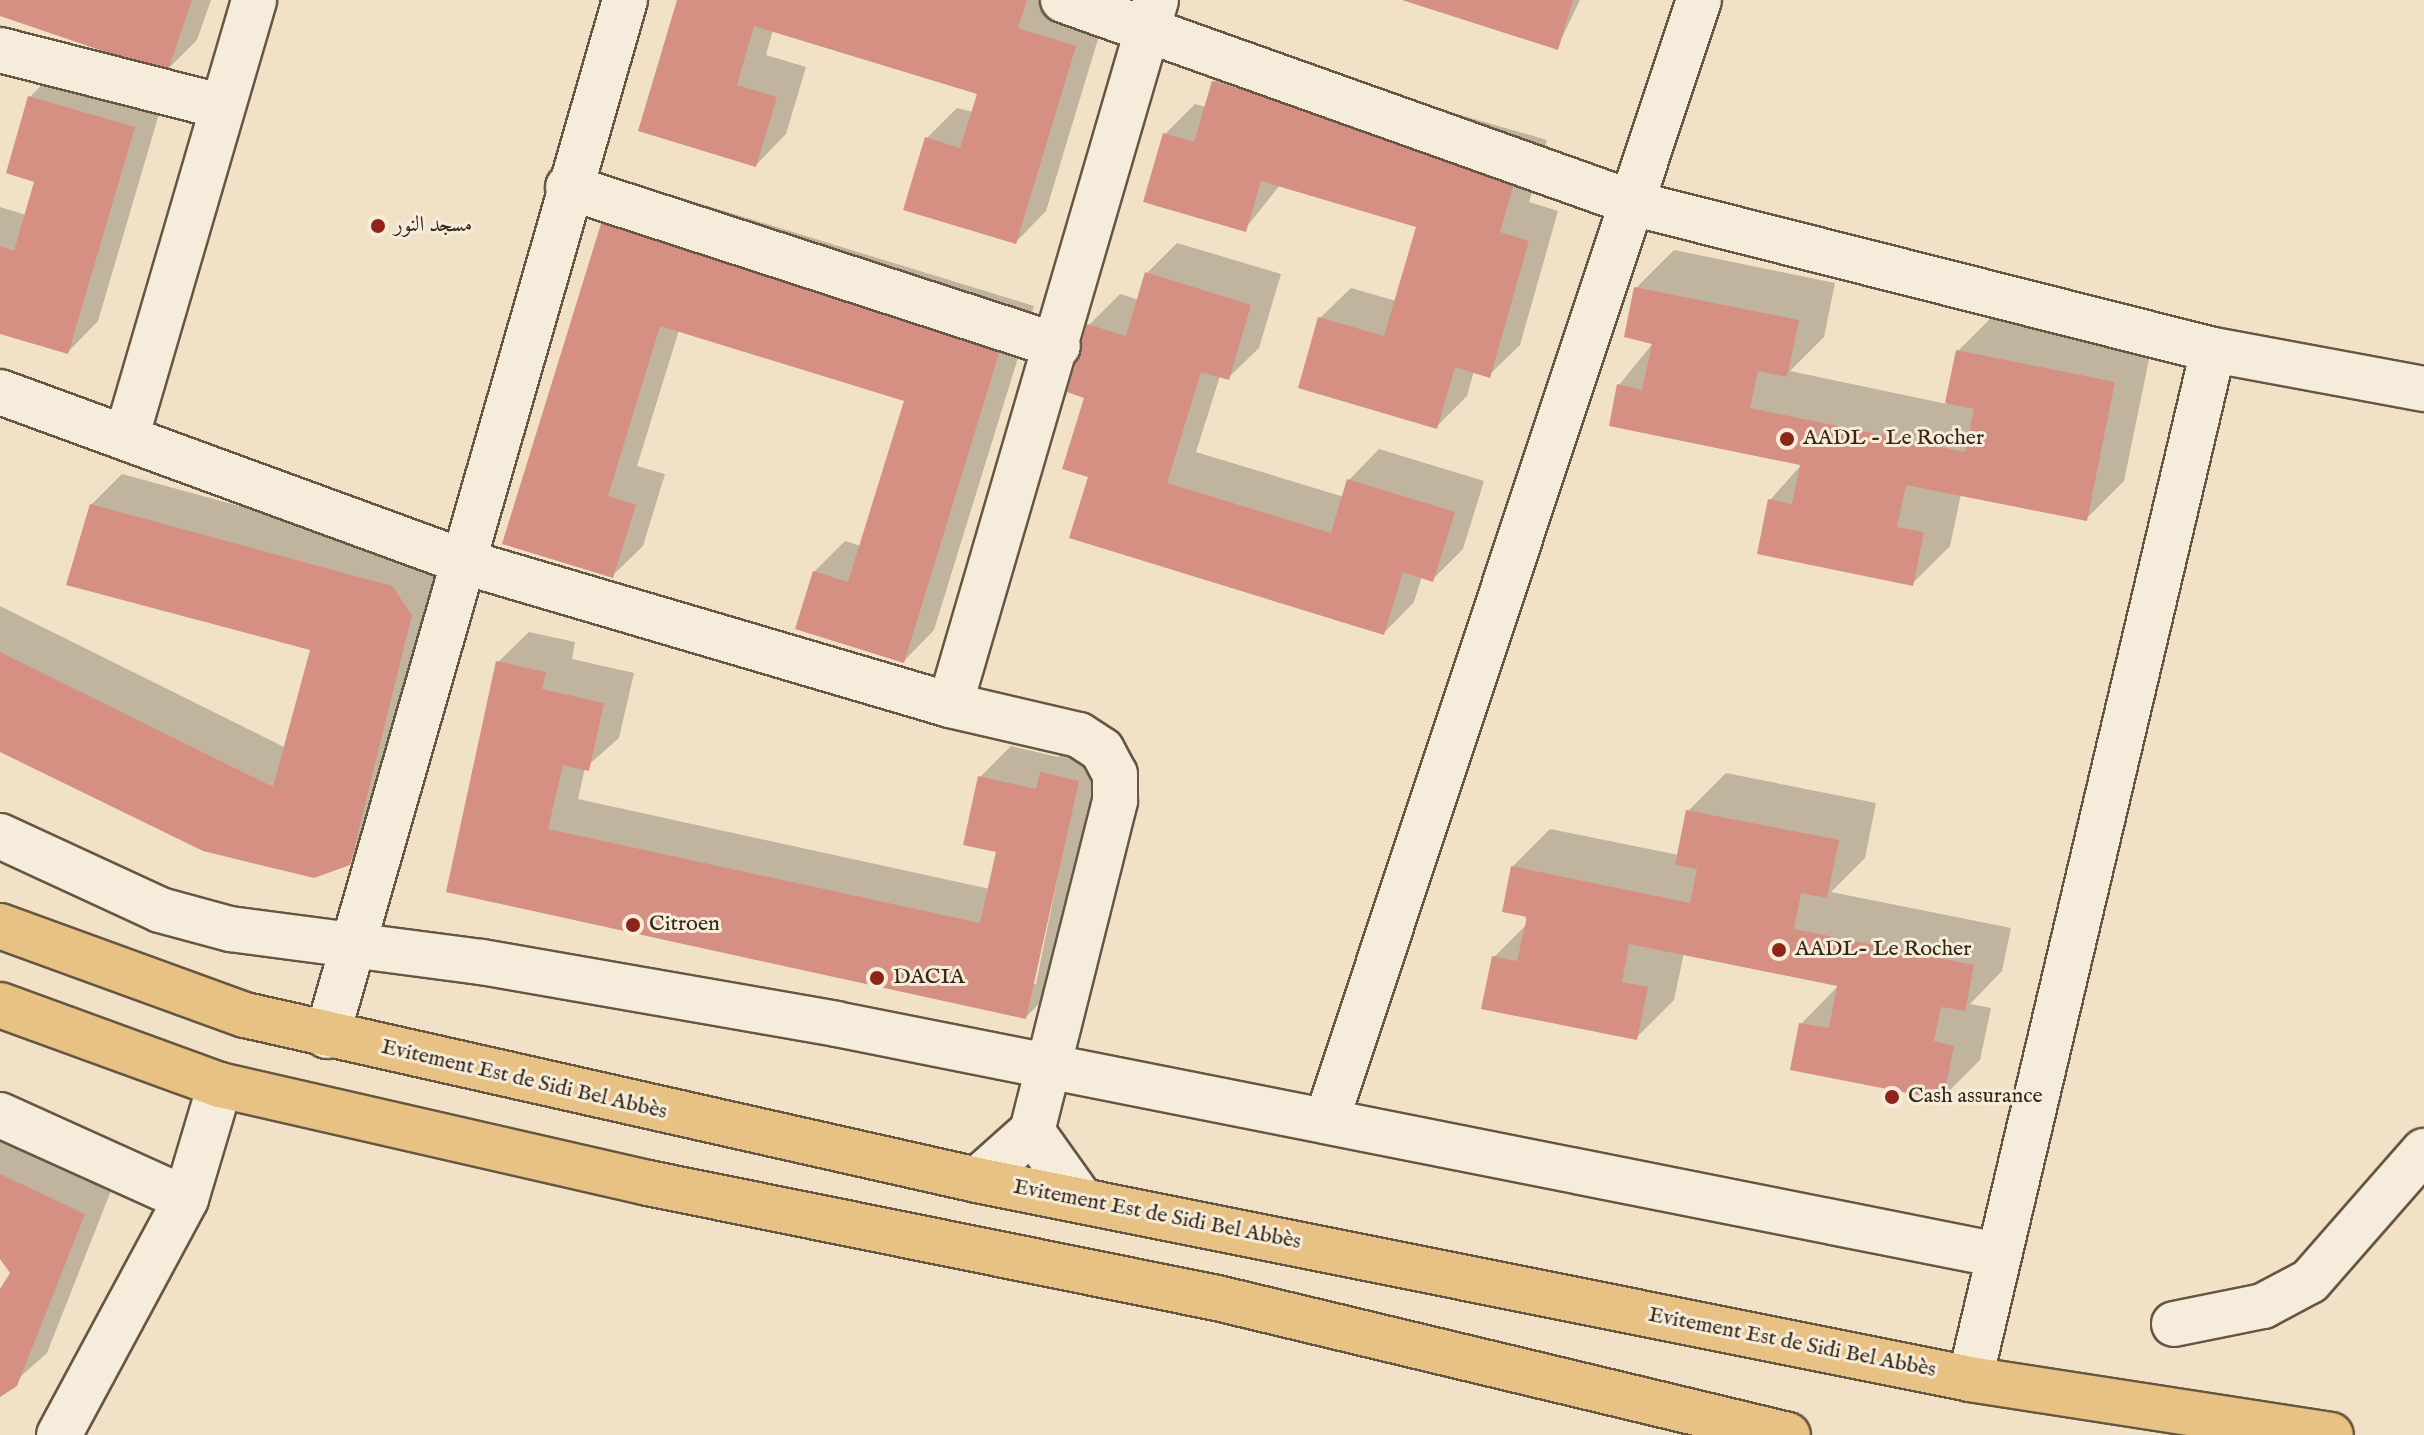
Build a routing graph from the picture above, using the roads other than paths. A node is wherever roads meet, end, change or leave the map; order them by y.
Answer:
1 (254, 0) edge
2 (625, 0) edge
3 (1063, 0) edge
4 (1699, 0) edge
5 (1152, 13) edge
6 (0, 50) edge
7 (220, 106) junction
8 (568, 187) junction
9 (1636, 204) junction
10 (1058, 346) junction
11 (2213, 350) junction
12 (2424, 389) edge
13 (0, 392) edge
14 (127, 435) junction
15 (461, 561) junction
16 (950, 705) junction
17 (0, 836) edge
18 (0, 926) edge
19 (352, 944) junction
20 (0, 1005) edge
21 (327, 1036) junction
22 (1046, 1064) junction
23 (220, 1085) junction
24 (0, 1115) edge
25 (1327, 1119) junction
26 (1032, 1131) junction
27 (2424, 1151) edge
28 (977, 1180) junction
29 (1079, 1197) junction
30 (186, 1199) junction
31 (1998, 1255) junction
32 (2174, 1324) dead end
33 (1970, 1379) junction
34 (59, 1435) edge
35 (1788, 1435) edge
36 (2331, 1435) edge

1 - 7 street
2 - 8 street
3 - 5 street
4 - 9 street
5 - 9 street
5 - 10 street
6 - 7 street
7 - 14 street
8 - 10 street
8 - 15 street
9 - 11 street
9 - 25 street
10 - 16 street
11 - 12 street
11 - 31 street
13 - 14 street
14 - 15 street
15 - 16 street
15 - 19 street
16 - 22 street
17 - 19 street
18 - 21 highway, Evitement Est de Sidi Bel Abbès
19 - 21 street
19 - 22 street
20 - 23 highway
21 - 28 highway, Evitement Est de Sidi Bel Abbès
22 - 25 street
22 - 26 street
23 - 30 street
23 - 35 highway
24 - 30 street
25 - 31 street
26 - 28 street
26 - 29 street
27 - 32 street
28 - 29 highway, Evitement Est de Sidi Bel Abbès
29 - 33 highway, Evitement Est de Sidi Bel Abbès
30 - 34 street
31 - 33 street
33 - 36 highway, Evitement Est de Sidi Bel Abbès

